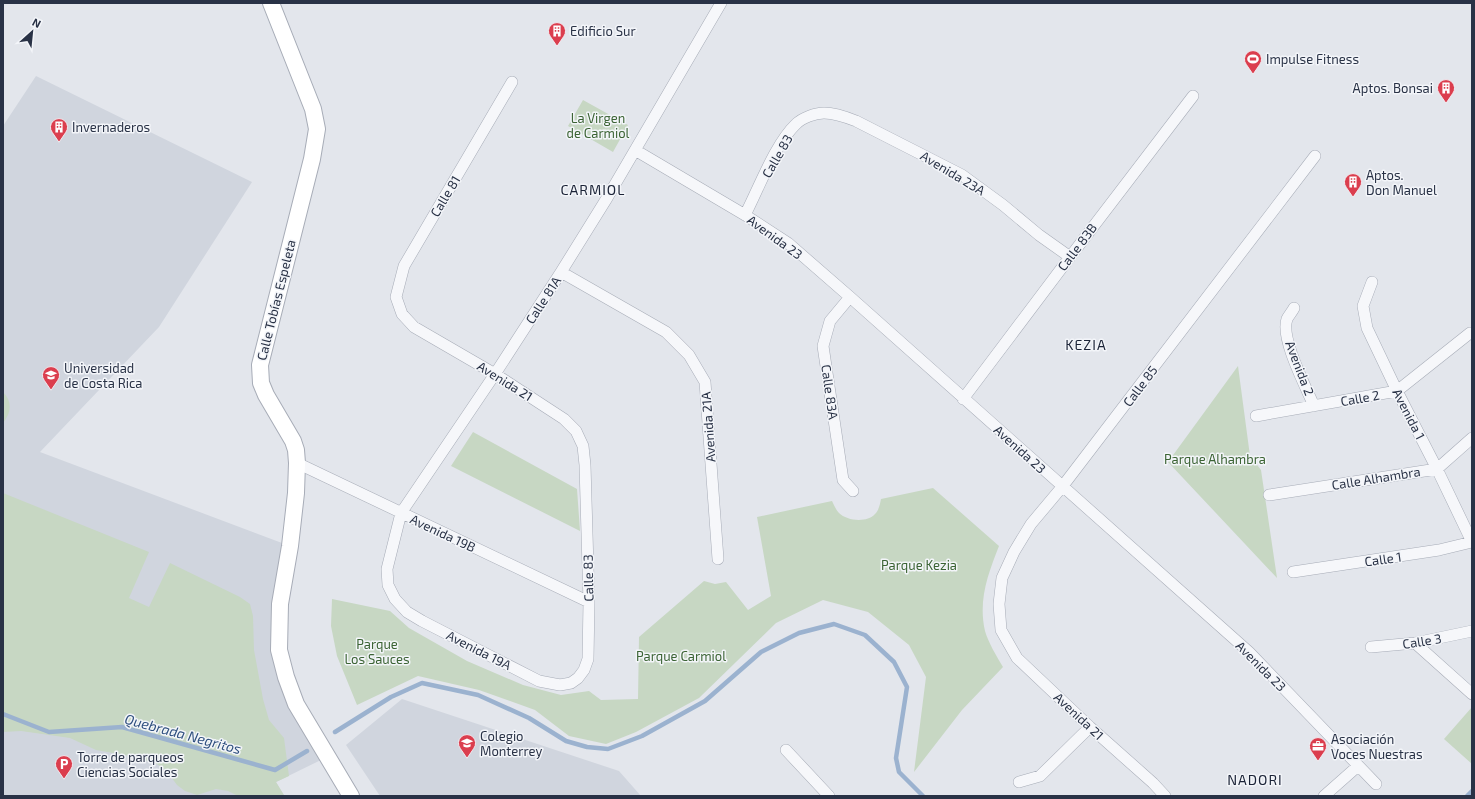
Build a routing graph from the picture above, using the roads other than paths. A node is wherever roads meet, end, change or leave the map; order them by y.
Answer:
1 (271, 3) edge
2 (722, 3) edge
3 (512, 82) dead end
4 (1193, 96) dead end
5 (823, 113) joint
6 (635, 150) junction
7 (1315, 156) dead end
8 (745, 215) junction
9 (1070, 257) junction
10 (562, 272) junction
11 (1372, 282) dead end
12 (850, 297) junction
13 (1294, 308) dead end
14 (402, 314) joint
15 (1470, 333) dead end
16 (495, 374) junction
17 (1397, 391) junction
18 (963, 399) junction
19 (1314, 406) junction
20 (1256, 416) dead end
21 (1472, 438) edge
22 (297, 463) junction
23 (585, 465) joint
24 (1437, 468) junction
25 (1062, 487) junction
26 (853, 491) dead end
27 (1269, 495) dead end
28 (401, 513) junction
29 (1472, 542) edge
30 (718, 559) dead end
31 (1292, 572) dead end
32 (395, 599) joint
33 (589, 602) junction
34 (1001, 630) joint
35 (1472, 631) edge
36 (1415, 643) junction
37 (1371, 647) dead end
38 (570, 683) joint
39 (1472, 694) edge
40 (1090, 727) junction
41 (786, 750) dead end
42 (1358, 766) junction
43 (1019, 782) dead end
44 (1376, 784) dead end
45 (351, 796) edge
46 (829, 796) edge
47 (1165, 796) edge
48 (1324, 796) edge

1 - 22 street, Calle Tobías Espeleta
2 - 6 street, Calle 81A
3 - 14 street, Calle 81
4 - 9 street, Calle 83B
5 - 8 street, Calle 83
5 - 9 street, Avenida 23A
6 - 8 street, Avenida 23
6 - 10 street, Calle 81A
7 - 25 street, Calle 85
8 - 12 street, Avenida 23
9 - 18 street, Calle 83B
10 - 16 street, Calle 81A
10 - 30 street, Avenida 21A
11 - 17 street, Avenida 1
12 - 18 street, Avenida 23
12 - 26 street, Calle 83A
13 - 19 street, Avenida 2
14 - 16 street, Avenida 21
15 - 17 street, Calle 2
16 - 23 street, Avenida 21
16 - 28 street, Calle 81A
17 - 19 street, Calle 2
17 - 24 street, Avenida 1
18 - 25 street, Avenida 23
19 - 20 street, Calle 2
21 - 24 street, Calle Alhambra
22 - 28 street, Avenida 19B
22 - 45 street, Calle Tobías Espeleta
23 - 33 street, Calle 83
24 - 27 street, Calle Alhambra
24 - 29 street, Avenida 1
25 - 34 street, Calle 85
25 - 42 street, Avenida 23
28 - 32 street, Calle 81A
28 - 33 street, Avenida 19B
29 - 31 street, Calle 1
32 - 38 street, Avenida 19A
33 - 38 street, Calle 83
34 - 40 street, Avenida 21
35 - 36 street, Calle 3
36 - 37 street, Calle 3
36 - 39 street
40 - 43 street
40 - 47 street, Avenida 21
41 - 46 street
42 - 44 street, Avenida 23
42 - 48 street

